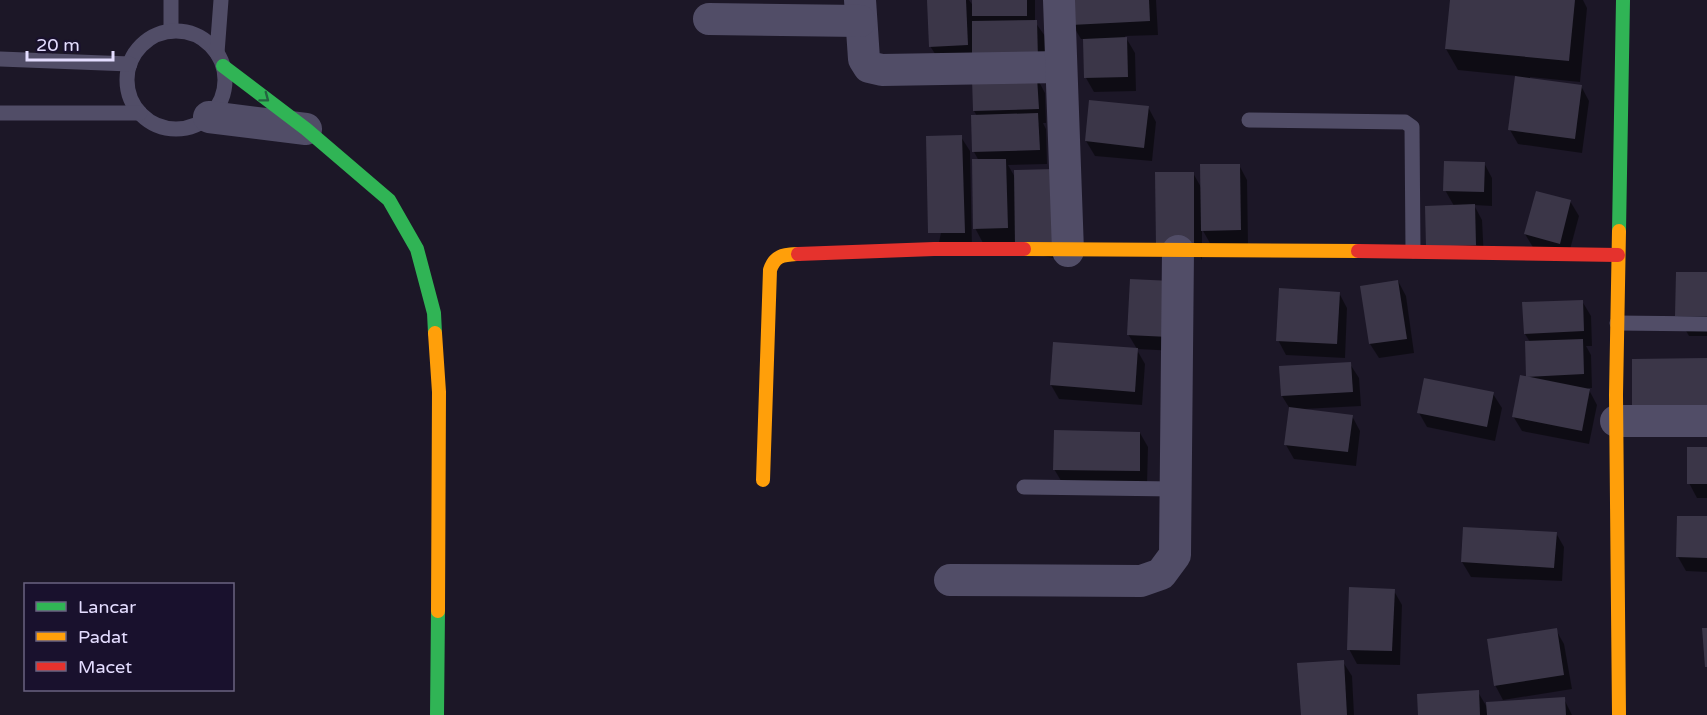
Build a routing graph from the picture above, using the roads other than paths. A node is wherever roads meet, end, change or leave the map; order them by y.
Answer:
1 (171, 0) edge
2 (221, 0) edge
3 (1059, 0) edge
4 (1623, 0) edge
5 (860, 11) edge
6 (709, 19) dead end
7 (171, 31) junction
8 (0, 59) edge
9 (220, 59) junction
10 (130, 64) junction
11 (1060, 67) junction
12 (0, 113) edge
13 (140, 113) junction
14 (208, 117) junction
15 (1249, 120) dead end
16 (306, 129) junction
17 (1068, 251) junction
18 (1178, 251) junction
19 (1413, 251) junction
20 (1618, 255) junction
21 (1617, 323) junction
22 (1707, 324) edge
23 (1616, 421) junction
24 (1707, 421) edge
25 (763, 480) dead end
26 (1024, 487) dead end
27 (1174, 489) junction
28 (950, 580) dead end
29 (437, 715) edge
30 (1619, 715) edge

1 - 7 lane
2 - 9 lane
3 - 11 street
4 - 20 street
5 - 6 street
5 - 11 street
7 - 9 lane
7 - 10 lane
8 - 10 lane
9 - 14 lane
9 -> 16 street
10 - 13 lane
11 - 17 street
12 - 13 lane
13 - 14 lane
14 - 16 street
15 - 19 lane
16 - 29 street
17 - 18 street
17 - 25 street
18 - 19 street
18 - 27 street
19 - 20 street
20 - 21 street
21 - 22 lane
21 - 23 street
23 - 24 street
23 - 30 street
26 - 27 lane
27 - 28 street

